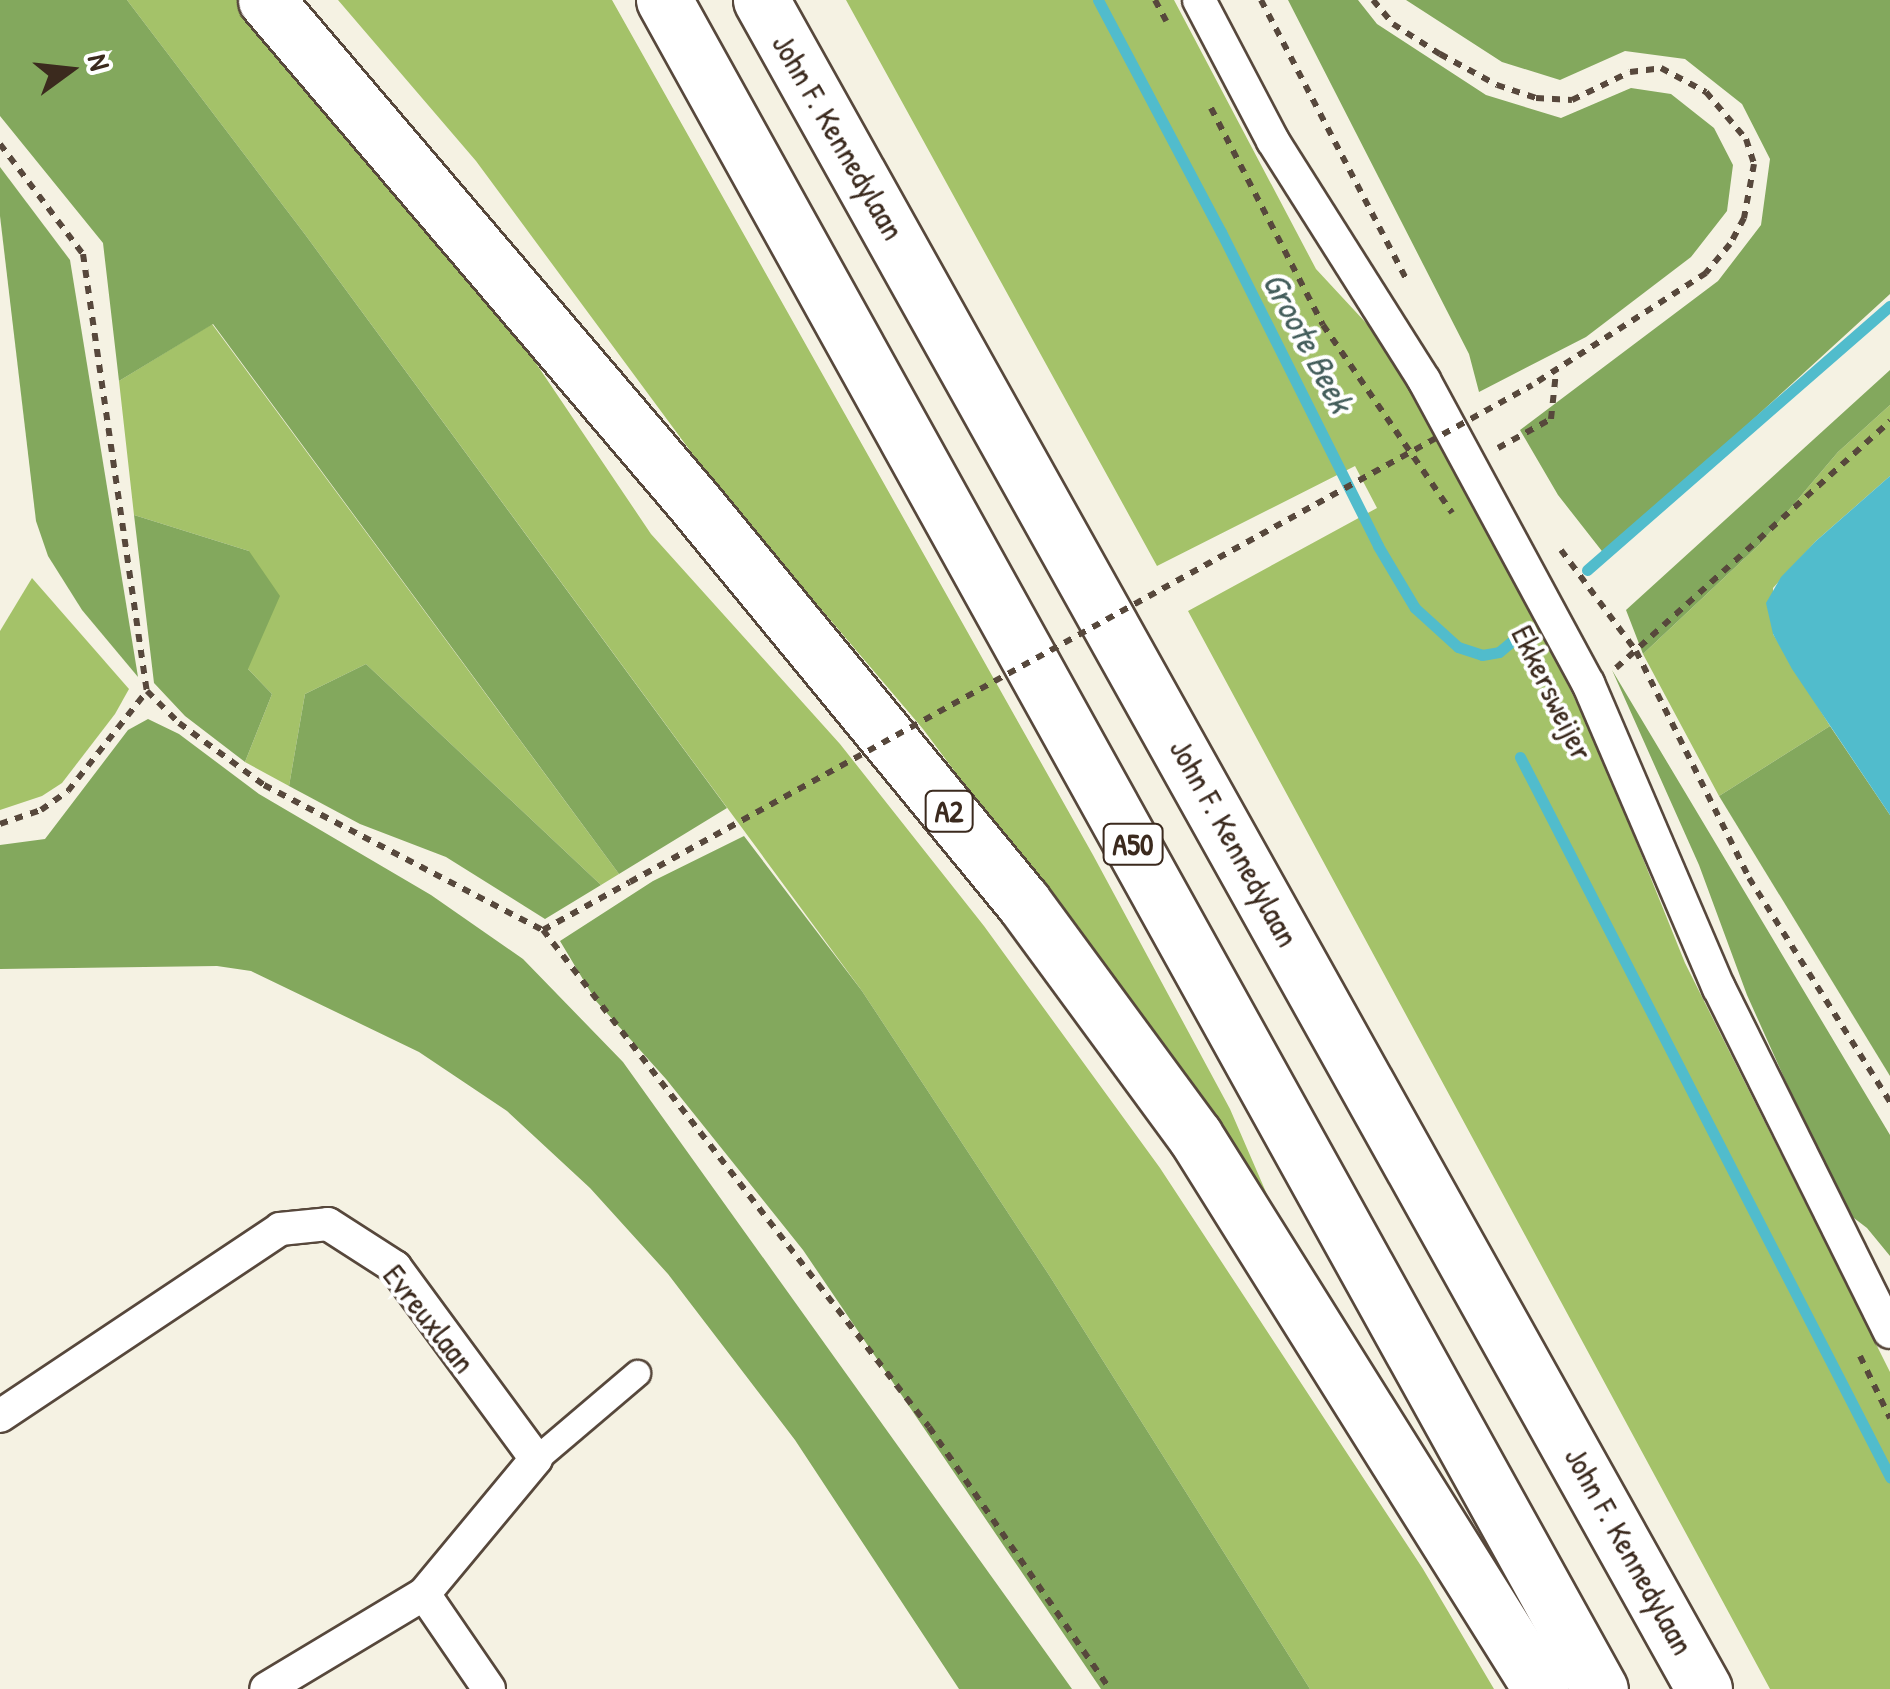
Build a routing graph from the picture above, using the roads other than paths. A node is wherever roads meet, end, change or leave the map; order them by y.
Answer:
1 (266, 0) edge
2 (664, 0) edge
3 (761, 0) edge
4 (804, 0) edge
5 (1200, 0) edge
6 (1005, 432) junction
7 (1890, 1332) edge
8 (636, 1373) dead end
9 (0, 1416) edge
10 (536, 1460) junction
11 (424, 1594) junction
12 (266, 1689) edge
13 (489, 1689) edge
14 (1541, 1689) edge
15 (1600, 1689) edge
16 (1704, 1689) edge

1 - 14 highway, A2
2 - 15 highway, A50
3 - 6 highway, John F. Kennedylaan / A50
4 - 6 highway, A50
5 - 7 street, Ekkersweijer
6 - 16 highway, John F. Kennedylaan / A50
8 - 10 street
9 - 10 street, Evreuxlaan
10 - 11 street
11 - 12 street
11 - 13 street

